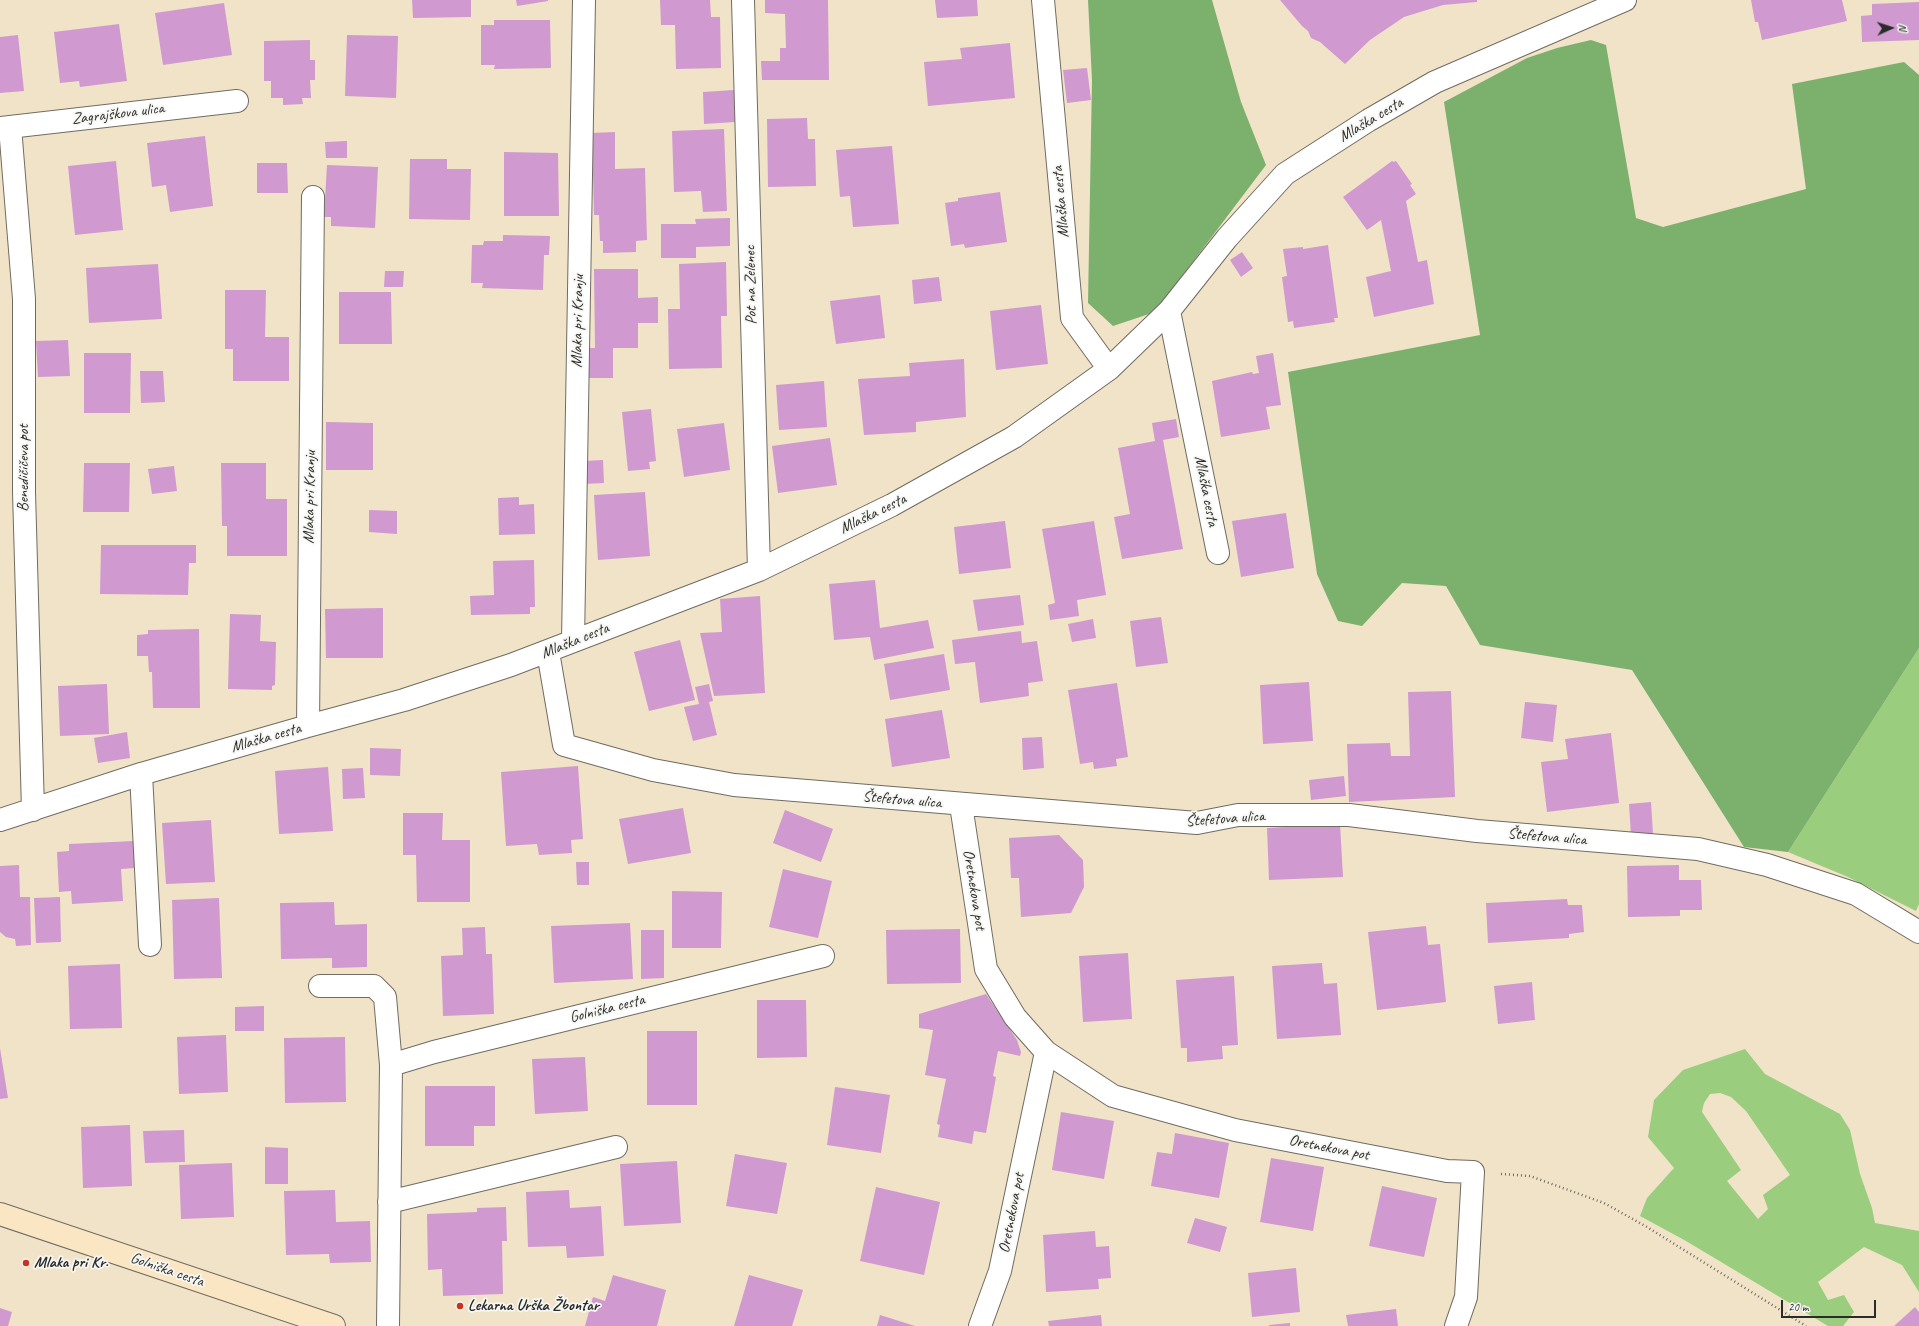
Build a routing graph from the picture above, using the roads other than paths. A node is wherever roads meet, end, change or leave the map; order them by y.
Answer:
1 (584, 0) edge
2 (743, 0) edge
3 (1043, 0) edge
4 (1625, 0) edge
5 (237, 101) dead end
6 (5, 128) edge
7 (313, 197) dead end
8 (1169, 311) junction
9 (1109, 369) junction
10 (1218, 553) dead end
11 (759, 570) junction
12 (573, 641) junction
13 (548, 652) junction
14 (308, 726) junction
15 (141, 774) junction
16 (961, 805) junction
17 (33, 810) junction
18 (0, 820) edge
19 (1919, 932) edge
20 (150, 945) dead end
21 (823, 956) dead end
22 (320, 986) dead end
23 (1046, 1052) junction
24 (391, 1065) junction
25 (616, 1147) dead end
26 (389, 1202) junction
27 (0, 1214) edge
28 (334, 1326) edge
29 (388, 1326) edge
30 (980, 1326) edge
31 (1456, 1326) edge

1 - 12 street, Mlaka pri Kranju
2 - 11 street, Pot na Zelenec
3 - 9 street, Mlaška cesta
4 - 8 street, Mlaška cesta
5 - 6 street, Zagrajškova ulica
6 - 17 street, Benedičičeva pot
7 - 14 street, Mlaka pri Kranju
8 - 9 street, Mlaška cesta
8 - 10 street, Mlaška cesta
9 - 11 street, Mlaška cesta
11 - 12 street, Mlaška cesta
12 - 13 street, Mlaška cesta
13 - 14 street, Mlaška cesta
13 - 16 street, Štefetova ulica
14 - 15 street, Mlaška cesta
15 - 17 street, Mlaška cesta
15 - 20 street
16 - 19 street, Štefetova ulica
16 - 23 street, Oretnekova pot
17 - 18 street, Mlaška cesta
21 - 24 street, Golniška cesta
22 - 24 street
23 - 30 street, Oretnekova pot
23 - 31 street, Oretnekova pot
24 - 26 street
25 - 26 street
26 - 29 street
27 - 28 main road, Golniška cesta

